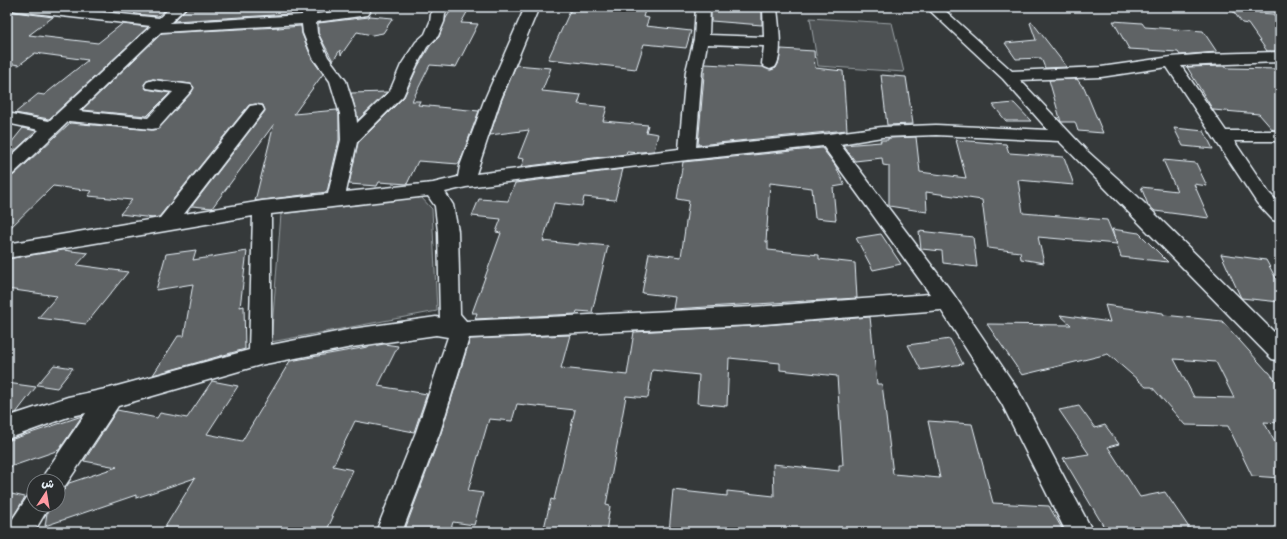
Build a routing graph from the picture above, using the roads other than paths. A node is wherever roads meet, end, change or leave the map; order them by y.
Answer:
1 (17, 7) edge
2 (179, 7) edge
3 (443, 7) edge
4 (532, 7) edge
5 (703, 7) edge
6 (770, 7) edge
7 (933, 7) edge
8 (362, 12) dead end
9 (309, 13) edge
10 (161, 25) junction
11 (701, 39) junction
12 (772, 42) junction
13 (1280, 57) edge
14 (1171, 62) junction
15 (770, 64) dead end
16 (1008, 76) junction
17 (153, 85) dead end
18 (256, 110) dead end
19 (65, 115) junction
20 (7, 118) edge
21 (52, 127) junction
22 (1064, 136) junction
23 (1221, 136) junction
24 (1280, 136) edge
25 (349, 140) junction
26 (828, 140) junction
27 (687, 154) junction
28 (7, 170) edge
29 (466, 181) junction
30 (433, 189) junction
31 (336, 200) junction
32 (262, 208) junction
33 (1280, 215) edge
34 (166, 224) junction
35 (7, 251) edge
36 (947, 300) junction
37 (461, 330) junction
38 (1280, 352) edge
39 (260, 356) junction
40 (110, 398) junction
41 (7, 428) edge
42 (59, 473) edge
43 (32, 513) edge
44 (19, 532) edge
45 (389, 532) edge
46 (1080, 532) edge

1 - 10 street
2 - 10 street
3 - 25 street
4 - 29 street
5 - 11 street
6 - 12 street
7 - 16 street
8 - 9 street
9 - 10 street
9 - 25 street
10 - 19 street
11 - 12 street
11 - 27 street
12 - 15 street
13 - 14 street
14 - 16 street
14 - 23 street
16 - 22 street
17 - 19 street
18 - 34 street
19 - 21 street
20 - 21 street
21 - 28 street
22 - 26 street
22 - 38 street
23 - 24 street
23 - 33 street
25 - 31 street
26 - 27 street
26 - 36 street
27 - 29 street
29 - 30 street
30 - 31 street
30 - 37 street
31 - 32 street
32 - 34 street
32 - 39 street
34 - 35 street
36 - 37 street
36 - 46 street
37 - 39 street
37 - 45 street
39 - 40 street
40 - 41 street
40 - 42 street
43 - 44 street

